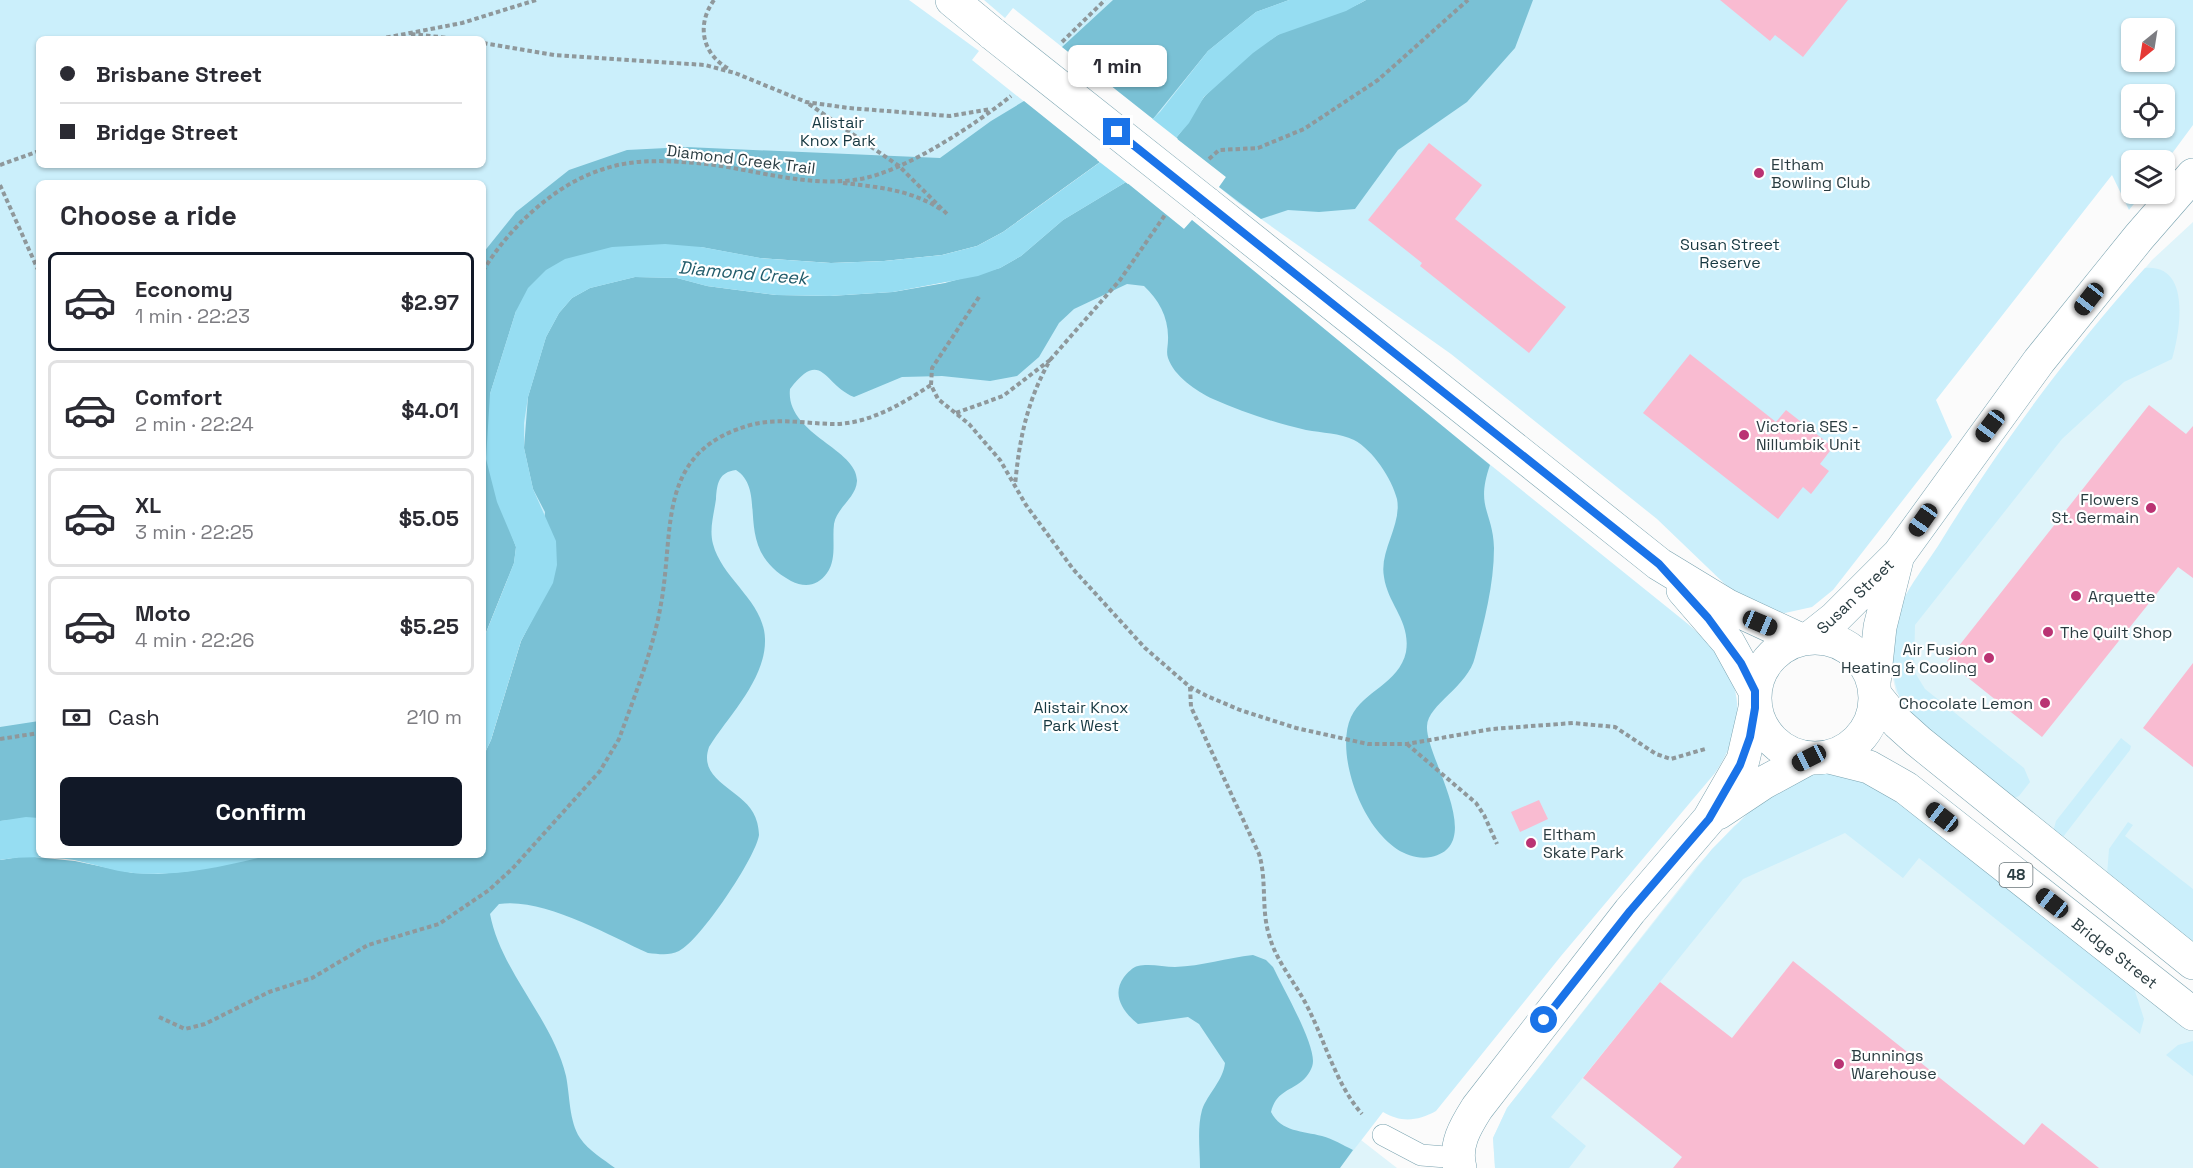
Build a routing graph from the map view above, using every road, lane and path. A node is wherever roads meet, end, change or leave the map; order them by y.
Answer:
1 (536, 0) edge
2 (714, 0) edge
3 (952, 0) edge
4 (1105, 0) edge
5 (1468, 0) edge
6 (403, 33) junction
7 (391, 36) edge
8 (430, 36) edge
9 (486, 43) edge
10 (1059, 45) dead end
11 (735, 73) junction
12 (1014, 93) dead end
13 (806, 102) junction
14 (998, 106) junction
15 (36, 152) edge
16 (1207, 162) dead end
17 (0, 165) edge
18 (899, 166) junction
19 (2193, 175) edge
20 (825, 181) junction
21 (0, 185) edge
22 (1165, 214) dead end
23 (36, 265) edge
24 (486, 267) edge
25 (979, 297) dead end
26 (1050, 360) junction
27 (932, 385) junction
28 (956, 413) junction
29 (1015, 486) junction
30 (1899, 554) junction
31 (1659, 564) junction
32 (1805, 638) junction
33 (1190, 687) junction
34 (1875, 689) junction
35 (1755, 699) junction
36 (36, 733) edge
37 (0, 739) edge
38 (1407, 744) junction
39 (1707, 748) dead end
40 (1819, 758) junction
41 (1709, 819) junction
42 (1497, 844) dead end
43 (2193, 963) edge
44 (2193, 1014) edge
45 (159, 1017) dead end
46 (1383, 1135) joint
47 (1459, 1163) edge

1 - 6 path
2 - 11 path
3 - 31 main road, 48, bridge
4 - 10 path
5 - 16 path
6 - 7 path
6 - 8 path
9 - 11 path
11 - 13 path
12 - 14 path, Diamond Creek Trail
13 - 14 path
13 - 18 path
14 - 18 path, Diamond Creek Trail
15 - 17 path
18 - 20 path, Diamond Creek Trail
18 - 20 path
19 - 30 main road, Susan Street
20 - 24 path, Diamond Creek Trail
21 - 23 path
22 - 26 path
25 - 27 path
26 - 28 path
26 - 29 path
27 - 28 path
27 - 45 path
28 - 29 path
29 - 33 path
30 - 32 main road, Susan Street
30 - 34 main road, Susan Street
31 - 32 main road, 48
31 - 35 main road, 48
32 - 34 main road, 48
32 - 35 main road
33 - 38 path
33 - 46 path
34 - 40 main road
34 - 43 main road, 48
35 - 40 main road, 48
35 - 41 main road
36 - 37 path
38 - 39 path
38 - 42 path
40 - 41 main road
40 - 44 main road, Bridge Street / 48
41 - 47 main road
46 - 47 lane

